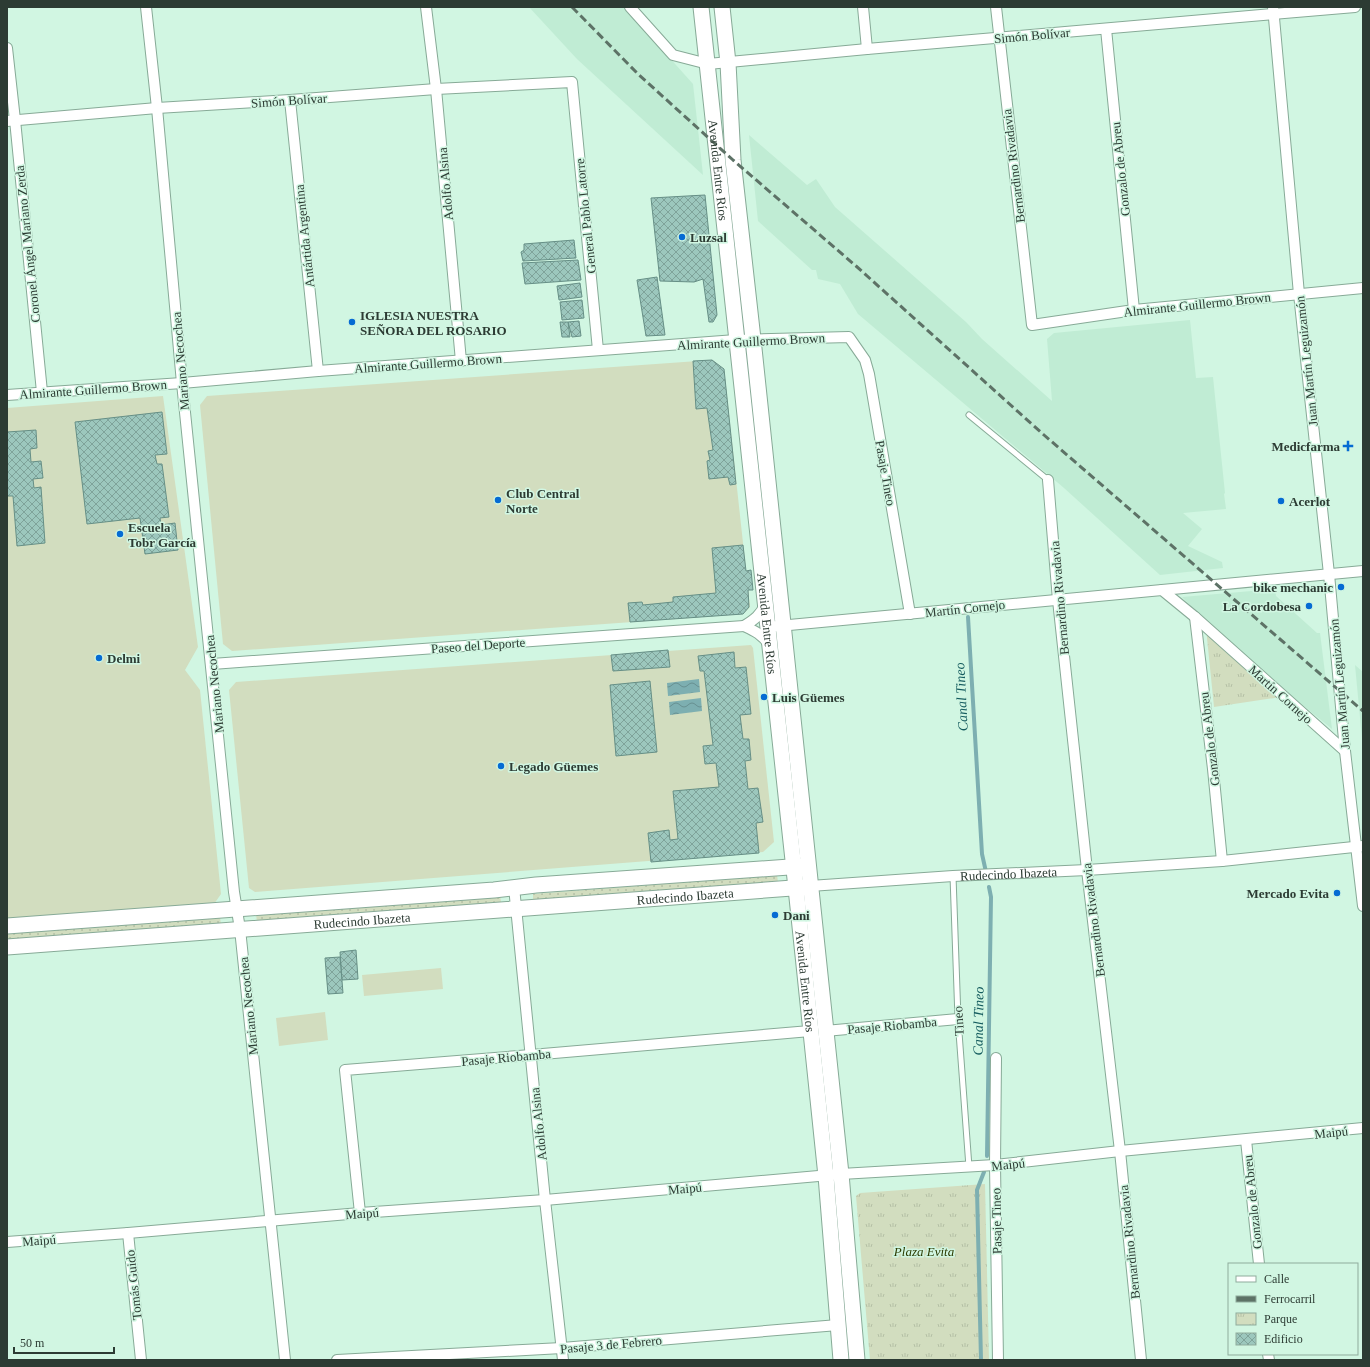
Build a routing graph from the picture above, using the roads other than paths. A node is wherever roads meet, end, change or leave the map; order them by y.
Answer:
1 (146, 7) edge
2 (426, 7) edge
3 (630, 7) edge
4 (702, 7) edge
5 (722, 7) edge
6 (863, 7) edge
7 (996, 7) edge
8 (1355, 7) edge
9 (1273, 10) edge
10 (1106, 28) junction
11 (999, 38) junction
12 (7, 48) edge
13 (867, 49) junction
14 (728, 63) junction
15 (708, 64) junction
16 (572, 82) joint
17 (436, 89) junction
18 (290, 100) junction
19 (157, 108) junction
20 (11, 121) edge
21 (735, 179) junction
22 (720, 181) junction
23 (1363, 288) edge
24 (1299, 294) junction
25 (1134, 310) junction
26 (1032, 325) joint
27 (849, 337) joint
28 (753, 339) junction
29 (736, 340) junction
30 (598, 350) junction
31 (461, 361) junction
32 (318, 371) junction
33 (182, 383) junction
34 (42, 392) junction
35 (7, 395) edge
36 (969, 415) dead end
37 (1048, 480) joint
38 (1363, 571) edge
39 (1329, 574) junction
40 (1162, 590) junction
41 (1058, 600) junction
42 (765, 604) junction
43 (910, 614) junction
44 (1195, 617) junction
45 (744, 626) junction
46 (775, 626) junction
47 (769, 645) junction
48 (212, 664) junction
49 (1345, 751) junction
50 (1359, 847) edge
51 (1222, 861) junction
52 (801, 867) junction
53 (1087, 870) junction
54 (952, 876) junction
55 (514, 887) junction
56 (803, 887) junction
57 (1363, 906) edge
58 (516, 908) junction
59 (237, 909) junction
60 (7, 926) edge
61 (240, 929) junction
62 (7, 947) edge
63 (958, 1018) junction
64 (810, 1031) junction
65 (825, 1031) junction
66 (531, 1056) junction
67 (996, 1058) dead end
68 (1363, 1128) edge
69 (1246, 1140) junction
70 (1120, 1151) junction
71 (995, 1165) junction
72 (969, 1167) junction
73 (841, 1174) junction
74 (826, 1176) junction
75 (545, 1200) junction
76 (360, 1213) junction
77 (271, 1221) junction
78 (128, 1233) junction
79 (7, 1242) edge
80 (1259, 1263) edge
81 (838, 1325) junction
82 (562, 1348) junction
83 (141, 1360) edge
84 (285, 1360) edge
85 (337, 1360) edge
86 (563, 1360) edge
87 (841, 1360) edge
88 (857, 1360) edge
89 (998, 1360) edge
90 (1141, 1360) edge

1 - 19 street, Mariano Necochea
2 - 17 street, Adolfo Alsina
3 - 15 street
4 - 15 main road, Avenida Entre Ríos
5 - 14 main road, Avenida Entre Ríos
6 - 13 street
7 - 11 street, Bernardino Rivadavia
8 - 9 street, Simón Bolívar
9 - 10 street, Simón Bolívar
9 - 24 street, Juan Martín Leguizamón
10 - 11 street, Simón Bolívar
10 - 25 street, Gonzalo de Abreu
11 - 13 street, Simón Bolívar
11 - 26 street, Bernardino Rivadavia
12 - 20 street, Coronel Ángel Mariano Zerda
13 - 14 street, Simón Bolívar
14 - 15 street, Simón Bolívar
14 - 21 main road, Avenida Entre Ríos
15 - 22 main road, Avenida Entre Ríos
16 - 17 street, Simón Bolívar
16 - 30 street, General Pablo Latorre
17 - 18 street, Simón Bolívar
17 - 31 street, Adolfo Alsina
18 - 19 street, Simón Bolívar
18 - 32 street, Antártida Argentina
19 - 20 street, Simón Bolívar
19 - 33 street, Mariano Necochea
20 - 34 street, Coronel Ángel Mariano Zerda
21 - 22 main road
21 - 28 main road, Avenida Entre Ríos
22 - 29 main road, Avenida Entre Ríos
23 - 24 street, Almirante Guillermo Brown
24 - 25 street, Almirante Guillermo Brown
24 - 39 street, Juan Martín Leguizamón
25 - 26 street, Almirante Guillermo Brown
27 - 28 street, Almirante Guillermo Brown
27 - 43 street, Pasaje Tineo
28 - 29 street, Almirante Guillermo Brown
28 - 46 main road, Avenida Entre Ríos
29 - 30 street, Almirante Guillermo Brown
29 - 42 main road, Avenida Entre Ríos
30 - 31 street, Almirante Guillermo Brown
31 - 32 street, Almirante Guillermo Brown
32 - 33 street, Almirante Guillermo Brown
33 - 34 street, Almirante Guillermo Brown
33 - 48 street, Mariano Necochea
34 - 35 street, Almirante Guillermo Brown
36 - 37 lane
37 - 41 street, Bernardino Rivadavia
38 - 39 street, Martín Cornejo
39 - 40 street, Martín Cornejo
39 - 49 street, Juan Martín Leguizamón
40 - 41 street, Martín Cornejo
40 - 44 street, Martín Cornejo
41 - 43 street, Martín Cornejo
41 - 53 street, Bernardino Rivadavia
42 - 45 street
42 - 46 main road, Avenida Entre Ríos
43 - 46 street, Martín Cornejo
44 - 49 street, Martín Cornejo
44 - 51 street, Gonzalo de Abreu
45 - 47 street
45 - 48 street, Paseo del Deporte
46 - 47 main road, Avenida Entre Ríos
46 - 52 main road, Avenida Entre Ríos
47 - 52 main road, Avenida Entre Ríos
48 - 59 street, Mariano Necochea
49 - 50 street, Juan Martín Leguizamón
50 - 51 street, Rudecindo Ibazeta
50 - 57 street, Juan Martín Leguizamón
51 - 53 street, Rudecindo Ibazeta
52 - 55 main road, Rudecindo Ibazeta
52 - 56 main road, Avenida Entre Ríos
53 - 54 street, Rudecindo Ibazeta
53 - 70 street, Bernardino Rivadavia
54 - 56 street, Rudecindo Ibazeta
54 - 63 lane, Tineo
55 - 58 street, Adolfo Alsina
55 - 59 main road, Rudecindo Ibazeta
56 - 58 main road, Rudecindo Ibazeta
56 - 64 main road, Avenida Entre Ríos
56 - 65 main road, Avenida Entre Ríos
58 - 61 main road, Rudecindo Ibazeta
58 - 66 street, Adolfo Alsina
59 - 60 main road, Rudecindo Ibazeta
59 - 61 street, Mariano Necochea
61 - 62 main road, Rudecindo Ibazeta
61 - 77 street, Mariano Necochea
63 - 65 street, Pasaje Riobamba
63 - 72 lane, Tineo
64 - 66 street, Pasaje Riobamba
64 - 74 main road, Avenida Entre Ríos
65 - 73 main road, Avenida Entre Ríos
66 - 75 street, Adolfo Alsina
66 - 76 street, Pasaje Riobamba
67 - 71 street, Pasaje Tineo
68 - 69 street, Maipú
69 - 70 street, Maipú
69 - 80 street, Gonzalo de Abreu
70 - 71 street, Maipú
70 - 90 street, Bernardino Rivadavia
71 - 72 street, Maipú
71 - 89 street, Pasaje Tineo
72 - 73 street, Maipú
73 - 74 street, Maipú
73 - 88 main road, Avenida Entre Ríos
74 - 75 street, Maipú
74 - 81 main road, Avenida Entre Ríos
75 - 76 street, Maipú
75 - 82 street, Adolfo Alsina
76 - 77 street, Maipú
77 - 78 street, Maipú
77 - 84 street, Mariano Necochea
78 - 79 street, Maipú
78 - 83 street, Tomás Guido
81 - 82 street, Pasaje 3 de Febrero
81 - 87 main road, Avenida Entre Ríos
82 - 85 street, Pasaje 3 de Febrero
82 - 86 street, Adolfo Alsina

